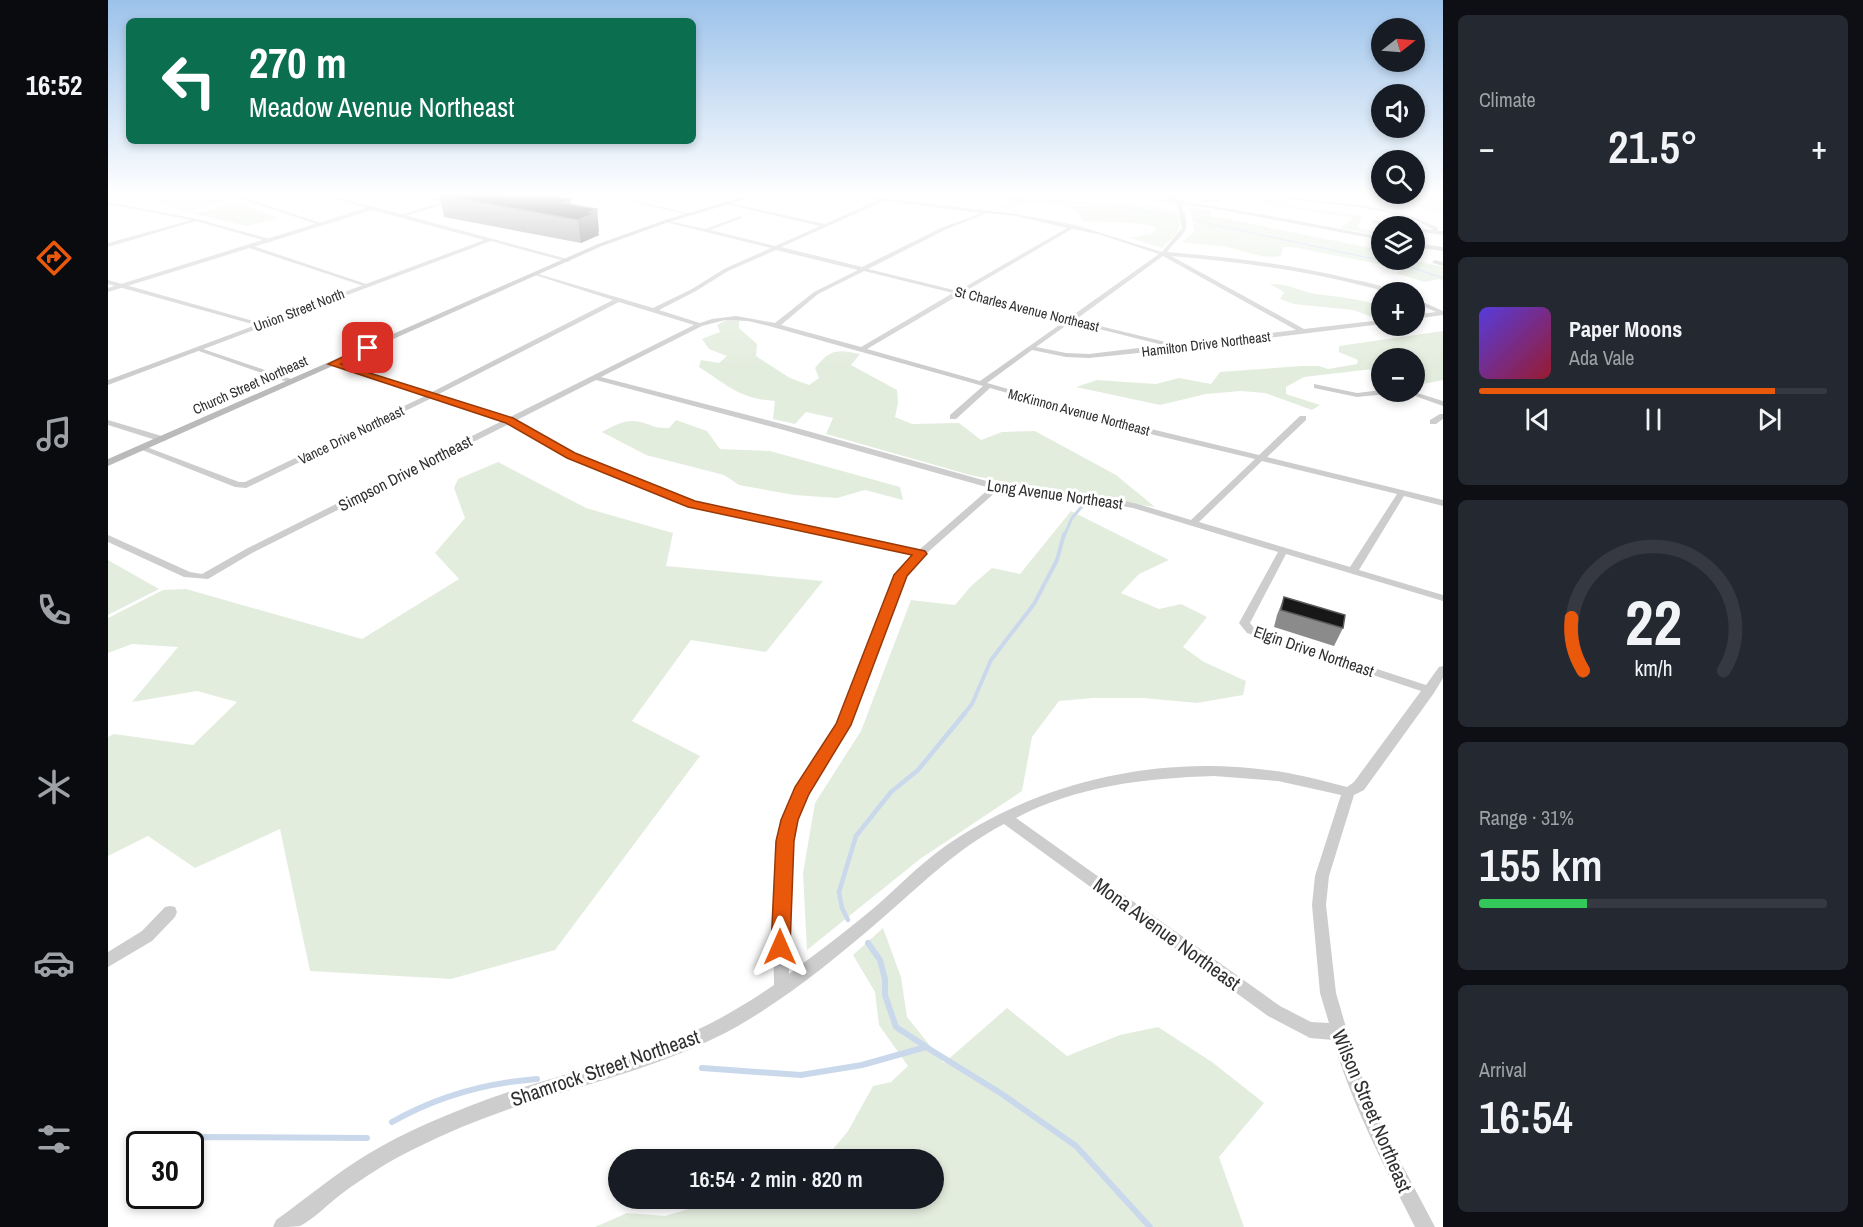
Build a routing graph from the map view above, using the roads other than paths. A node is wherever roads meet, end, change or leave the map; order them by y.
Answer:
1 (231, 251) edge
2 (264, 251) edge
3 (458, 251) edge
4 (536, 251) edge
5 (587, 251) edge
6 (768, 251) edge
7 (796, 251) edge
8 (898, 251) edge
9 (1031, 251) edge
10 (1154, 251) edge
11 (1166, 251) edge
12 (1163, 254) junction
13 (568, 260) junction
14 (1435, 262) dead end
15 (1443, 264) edge
16 (865, 268) junction
17 (537, 274) junction
18 (108, 282) edge
19 (366, 285) junction
20 (122, 286) junction
21 (1371, 286) edge
22 (108, 290) edge
23 (963, 292) junction
24 (619, 299) junction
25 (1425, 305) edge
26 (654, 309) junction
27 (1443, 313) edge
28 (1425, 316) edge
29 (679, 317) junction
30 (717, 318) junction
31 (1071, 320) junction
32 (1371, 323) edge
33 (262, 325) junction
34 (700, 325) junction
35 (776, 326) junction
36 (1305, 332) junction
37 (1178, 347) junction
38 (1030, 348) junction
39 (198, 349) junction
40 (861, 350) junction
41 (333, 364) junction
42 (596, 378) junction
43 (293, 381) junction
44 (108, 383) edge
45 (984, 386) junction
46 (1317, 386) dead end
47 (1371, 394) edge
48 (432, 395) junction
49 (1425, 398) edge
50 (1443, 404) edge
51 (1443, 416) edge
52 (953, 417) dead end
53 (1303, 418) dead end
54 (510, 421) junction
55 (108, 422) edge
56 (1433, 422) dead end
57 (162, 439) junction
58 (141, 448) junction
59 (1260, 459) junction
60 (108, 463) edge
61 (996, 487) junction
62 (1402, 493) junction
63 (1443, 503) edge
64 (1193, 524) junction
65 (108, 538) edge
66 (1283, 551) junction
67 (920, 554) junction
68 (1353, 572) junction
69 (1443, 598) edge
70 (1438, 680) edge
71 (1348, 792) junction
72 (1005, 817) junction
73 (170, 912) dead end
74 (108, 960) edge
75 (782, 988) junction
76 (1338, 1032) junction
77 (283, 1227) edge
78 (1425, 1227) edge

1 - 20 street
2 - 19 street
3 - 19 street, Union Street North
4 - 13 street
5 - 13 main road, Church Street Northeast
6 - 26 street
7 - 16 street, St Charles Avenue Northeast
8 - 16 street
9 - 23 street
10 - 12 street
11 - 12 street
12 - 21 street
12 - 31 street
12 - 36 street
13 - 17 main road, Church Street Northeast
14 - 15 street
16 - 23 street, St Charles Avenue Northeast
16 - 35 street
17 - 24 street, McKinnon Avenue Northeast
17 - 41 main road, Church Street Northeast
18 - 20 street
19 - 33 street, Union Street North
20 - 22 street
20 - 33 street
23 - 31 street, St Charles Avenue Northeast
23 - 40 street
24 - 26 street, McKinnon Avenue Northeast
24 - 48 street, Vance Drive Northeast
25 - 27 street
26 - 29 street, McKinnon Avenue Northeast
27 - 28 street
29 - 30 street, McKinnon Avenue Northeast
29 - 34 street, McKinnon Avenue Northeast
30 - 34 street, McKinnon Avenue Northeast
30 - 35 street, McKinnon Avenue Northeast
31 - 37 street, St Charles Avenue Northeast
31 - 38 street
32 - 36 street, Hamilton Drive Northeast
33 - 39 street, Union Street North
34 - 42 street, Simpson Drive Northeast
35 - 40 street, McKinnon Avenue Northeast
36 - 37 street, Hamilton Drive Northeast
37 - 38 street, Hamilton Drive Northeast
38 - 45 street
39 - 43 street
39 - 44 street, Union Street North
40 - 45 street, McKinnon Avenue Northeast
41 - 43 main road, Church Street Northeast
41 - 48 street
42 - 54 street, Simpson Drive Northeast
42 - 61 street, Long Avenue Northeast
43 - 57 main road, Church Street Northeast
45 - 52 street
45 - 59 street, McKinnon Avenue Northeast
46 - 47 street
48 - 54 street
48 - 58 street, Vance Drive Northeast
49 - 50 street
51 - 56 street
53 - 59 street
54 - 65 street, Simpson Drive Northeast
54 - 67 street
55 - 57 street
57 - 58 main road, Church Street Northeast
58 - 60 main road, Church Street Northeast
59 - 62 street, McKinnon Avenue Northeast
59 - 64 street
61 - 64 street, Long Avenue Northeast
61 - 67 street
62 - 63 street, McKinnon Avenue Northeast
62 - 68 street
64 - 66 street, Long Avenue Northeast
66 - 68 street, Long Avenue Northeast
66 - 70 street, Elgin Drive Northeast
67 - 75 street
68 - 69 street, Long Avenue Northeast
70 - 71 street, Wilson Street Northeast
71 - 72 street, Shamrock Street Northeast
71 - 76 street, Wilson Street Northeast
72 - 75 street, Shamrock Street Northeast
72 - 76 street, Mona Avenue Northeast
73 - 74 street
75 - 77 street, Shamrock Street Northeast
76 - 78 street, Wilson Street Northeast

